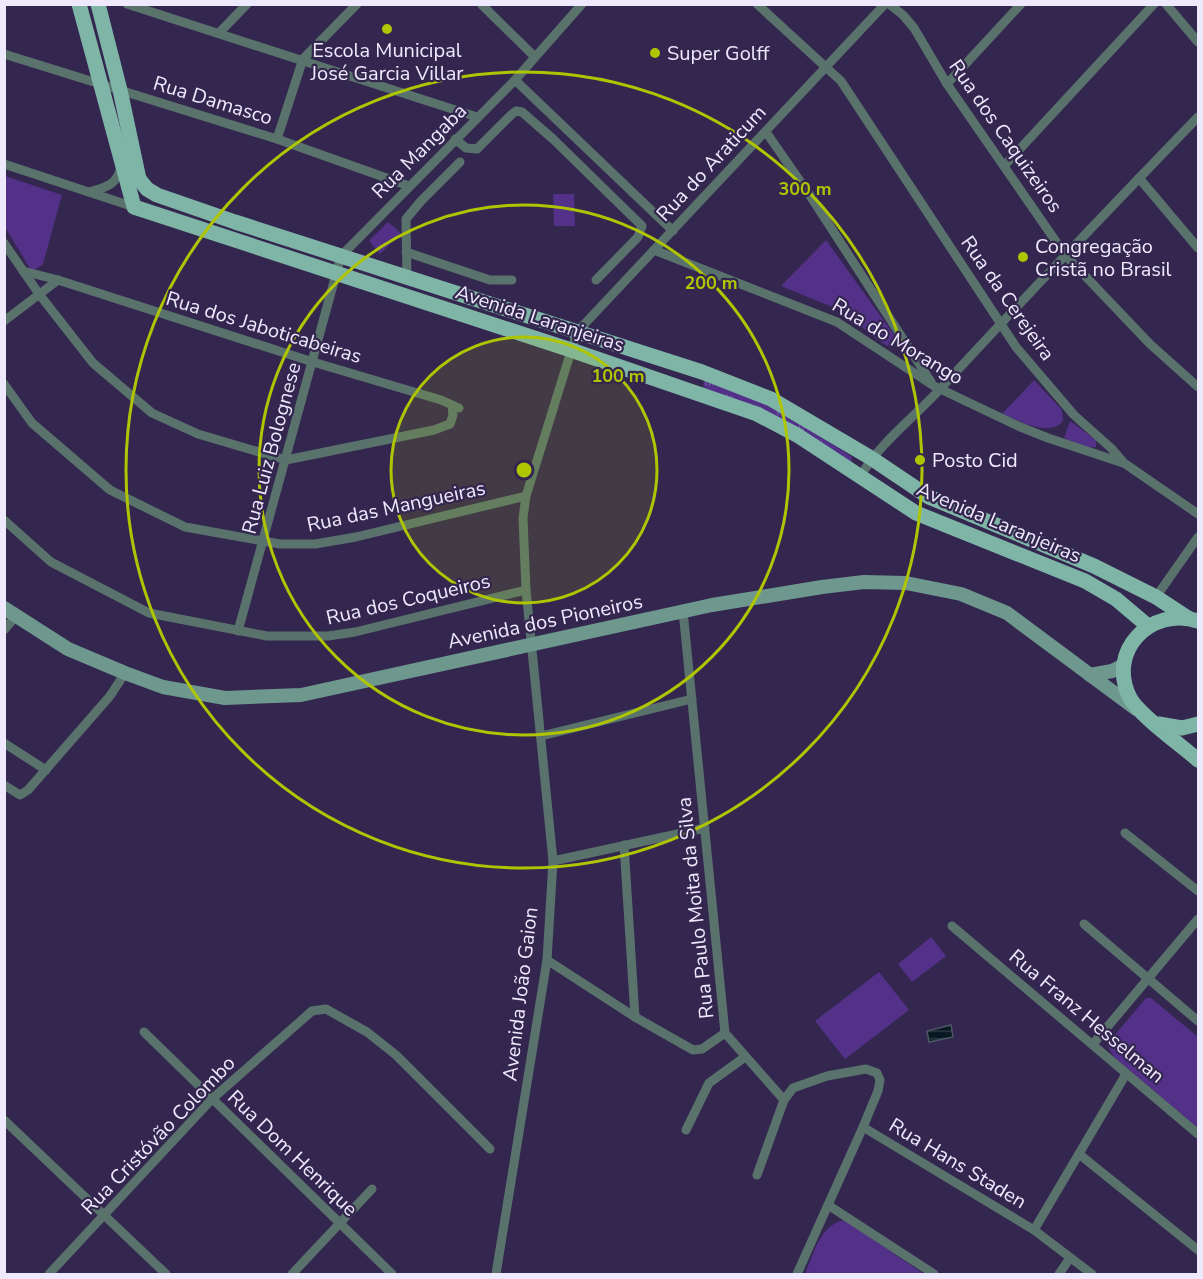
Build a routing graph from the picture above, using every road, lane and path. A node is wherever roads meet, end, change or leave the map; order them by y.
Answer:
1 (79, 4) edge
2 (98, 4) edge
3 (127, 4) edge
4 (247, 4) edge
5 (357, 4) edge
6 (481, 4) edge
7 (582, 4) edge
8 (757, 4) edge
9 (885, 4) edge
10 (890, 4) edge
11 (1021, 4) edge
12 (1154, 4) edge
13 (1166, 4) edge
14 (219, 33) junction
15 (1198, 42) edge
16 (4, 54) edge
17 (535, 57) junction
18 (303, 59) junction
19 (825, 68) junction
20 (515, 80) junction
21 (101, 84) junction
22 (947, 84) junction
23 (120, 90) junction
24 (477, 117) junction
25 (1198, 117) edge
26 (766, 132) junction
27 (277, 139) junction
28 (456, 139) junction
29 (460, 162) dead end
30 (122, 163) junction
31 (4, 164) edge
32 (1004, 165) junction
33 (1139, 178) junction
34 (409, 186) junction
35 (89, 192) junction
36 (134, 207) junction
37 (673, 231) junction
38 (4, 243) edge
39 (1198, 248) edge
40 (654, 250) junction
41 (406, 252) junction
42 (341, 256) junction
43 (1066, 256) junction
44 (23, 271) junction
45 (336, 274) junction
46 (407, 278) junction
47 (58, 280) junction
48 (512, 280) dead end
49 (596, 280) dead end
50 (39, 294) junction
51 (4, 321) edge
52 (1000, 323) junction
53 (577, 332) junction
54 (571, 350) junction
55 (313, 362) junction
56 (4, 384) edge
57 (1198, 387) edge
58 (937, 388) junction
59 (286, 459) junction
60 (871, 459) junction
61 (1124, 463) junction
62 (860, 477) junction
63 (526, 496) junction
64 (1198, 514) edge
65 (4, 520) edge
66 (1198, 537) edge
67 (264, 541) junction
68 (526, 590) junction
69 (1156, 597) junction
70 (683, 611) junction
71 (10, 612) edge
72 (1193, 620) edge
73 (1148, 626) junction
74 (4, 630) edge
75 (238, 631) junction
76 (531, 646) junction
77 (1124, 665) junction
78 (124, 673) junction
79 (1090, 675) junction
80 (692, 699) junction
81 (1147, 717) junction
82 (1198, 724) edge
83 (541, 736) junction
84 (4, 743) edge
85 (1198, 760) edge
86 (46, 770) junction
87 (4, 785) edge
88 (705, 828) junction
89 (1125, 833) dead end
90 (624, 845) junction
91 (553, 861) junction
92 (1198, 891) edge
93 (1198, 919) edge
94 (1084, 924) dead end
95 (952, 926) dead end
96 (547, 960) junction
97 (1148, 978) junction
98 (635, 1017) junction
99 (1198, 1021) edge
100 (144, 1032) dead end
101 (726, 1034) junction
102 (1093, 1044) junction
103 (745, 1057) junction
104 (1126, 1074) junction
105 (212, 1099) junction
106 (784, 1100) junction
107 (4, 1120) edge
108 (863, 1127) junction
109 (686, 1130) dead end
110 (1198, 1134) edge
111 (490, 1149) dead end
112 (1078, 1154) junction
113 (757, 1175) dead end
114 (372, 1189) dead end
115 (828, 1205) junction
116 (105, 1217) junction
117 (340, 1224) junction
118 (1034, 1230) junction
119 (1198, 1250) edge
120 (1070, 1258) junction
121 (49, 1275) edge
122 (166, 1275) edge
123 (292, 1275) edge
124 (392, 1275) edge
125 (496, 1275) edge
126 (797, 1275) edge
127 (934, 1275) edge
128 (1059, 1275) edge
129 (1092, 1275) edge

1 - 21 main road
2 - 23 main road
3 - 14 street
4 - 14 street
5 - 18 street
6 - 17 street
7 - 17 street, Rua Mangaba
8 - 19 street, Rua da Cerejeira
9 - 19 street, Rua do Araticum
10 - 22 street, Rua dos Caquizeiros
11 - 22 street
12 - 32 street
13 - 15 street
14 - 18 street
16 - 21 street, Rua Damasco
17 - 20 street, Rua Mangaba
18 - 24 street
18 - 27 street
19 - 26 street, Rua do Araticum
19 - 52 street, Rua da Cerejeira
20 - 24 street, Rua Mangaba
20 - 37 street
21 - 23 street, Rua Damasco
21 - 30 main road
22 - 32 street, Rua dos Caquizeiros
23 - 27 street, Rua Damasco
23 - 42 main road, Avenida Laranjeiras
24 - 28 street, Rua Mangaba
25 - 33 street
26 - 37 street, Rua do Araticum
26 - 58 street
27 - 34 street, Rua Damasco
28 - 34 street, Rua Mangaba
28 - 49 street
29 - 41 street
30 - 35 street
30 - 36 main road
31 - 35 street, Avenida Laranjeiras
32 - 43 street, Rua dos Caquizeiros
33 - 39 street
33 - 43 street
34 - 42 street, Rua Mangaba
35 - 36 street, Avenida Laranjeiras
36 - 45 main road, Avenida Laranjeiras
37 - 40 street, Rua do Araticum
38 - 44 street
40 - 53 street, Rua do Araticum
40 - 58 street, Rua do Morango
41 - 46 street
41 - 48 street
42 - 45 street, Rua Mangaba
42 - 46 main road, Avenida Laranjeiras
43 - 52 street
43 - 57 street, Rua dos Caquizeiros
44 - 47 street, Rua dos Jaboticabeiras
44 - 50 street
45 - 54 main road, Avenida Laranjeiras
45 - 55 street, Rua Luiz Bolognese
46 - 53 main road, Avenida Laranjeiras
47 - 50 street
47 - 55 street, Rua dos Jaboticabeiras
50 - 51 street
50 - 59 street
52 - 58 street
52 - 61 street, Rua da Cerejeira
53 - 54 street, Rua do Araticum
53 - 60 main road, Avenida Laranjeiras
54 - 62 main road, Avenida Laranjeiras
54 - 63 street
55 - 59 street, Rua Luiz Bolognese
55 - 59 street, Rua dos Jaboticabeiras
56 - 67 street, Rua das Mangueiras
58 - 60 street
58 - 61 street, Rua do Morango
59 - 67 street, Rua Luiz Bolognese
60 - 62 street
60 - 69 main road, Avenida Laranjeiras
61 - 64 street, Rua da Cerejeira
62 - 73 main road, Avenida Laranjeiras
63 - 67 street, Rua das Mangueiras
63 - 68 street
65 - 75 street, Rua dos Coqueiros
66 - 69 street
67 - 75 street, Rua Luiz Bolognese
68 - 75 street, Rua dos Coqueiros
68 - 76 street
69 - 72 main road, Avenida Laranjeiras
70 - 76 main road, Avenida dos Pioneiros
70 - 79 main road, Avenida dos Pioneiros
70 - 80 street, Rua Paulo Moita da Silva
71 - 74 street
71 - 78 main road, Avenida dos Pioneiros
72 - 73 main road
73 - 77 main road
76 - 78 main road, Avenida dos Pioneiros
76 - 83 street, Avenida João Gaion
77 - 79 main road
77 - 81 main road
78 - 86 street
79 - 81 main road, Avenida dos Pioneiros
80 - 83 street
80 - 88 street, Rua Paulo Moita da Silva
81 - 82 main road
81 - 85 main road, Avenida dos Pioneiros
83 - 91 street, Avenida João Gaion
84 - 86 street
86 - 87 street
88 - 90 street
88 - 101 street, Rua Paulo Moita da Silva
89 - 92 street
90 - 91 street
90 - 98 street
91 - 96 street, Avenida João Gaion
93 - 97 street
94 - 97 street
95 - 102 street, Rua Franz Hesselman
96 - 98 street
96 - 125 street, Avenida João Gaion
97 - 99 street
97 - 102 street
98 - 101 street
100 - 105 street, Rua Dom Henrique
101 - 103 street, Rua Paulo Moita da Silva
102 - 104 street, Rua Franz Hesselman
103 - 106 street, Rua Paulo Moita da Silva
103 - 109 street
104 - 110 street, Rua Franz Hesselman
104 - 112 street
105 - 111 street, Rua Cristóvão Colombo
105 - 116 street, Rua Cristóvão Colombo
105 - 117 street, Rua Dom Henrique
106 - 108 street
106 - 113 street
107 - 116 street
108 - 115 street
108 - 118 street, Rua Hans Staden
112 - 118 street
112 - 119 street
114 - 117 street
115 - 126 street
115 - 127 street
116 - 121 street, Rua Cristóvão Colombo
116 - 122 street
117 - 123 street
117 - 124 street, Rua Dom Henrique
118 - 120 street, Rua Hans Staden
120 - 128 street
120 - 129 street, Rua Hans Staden

